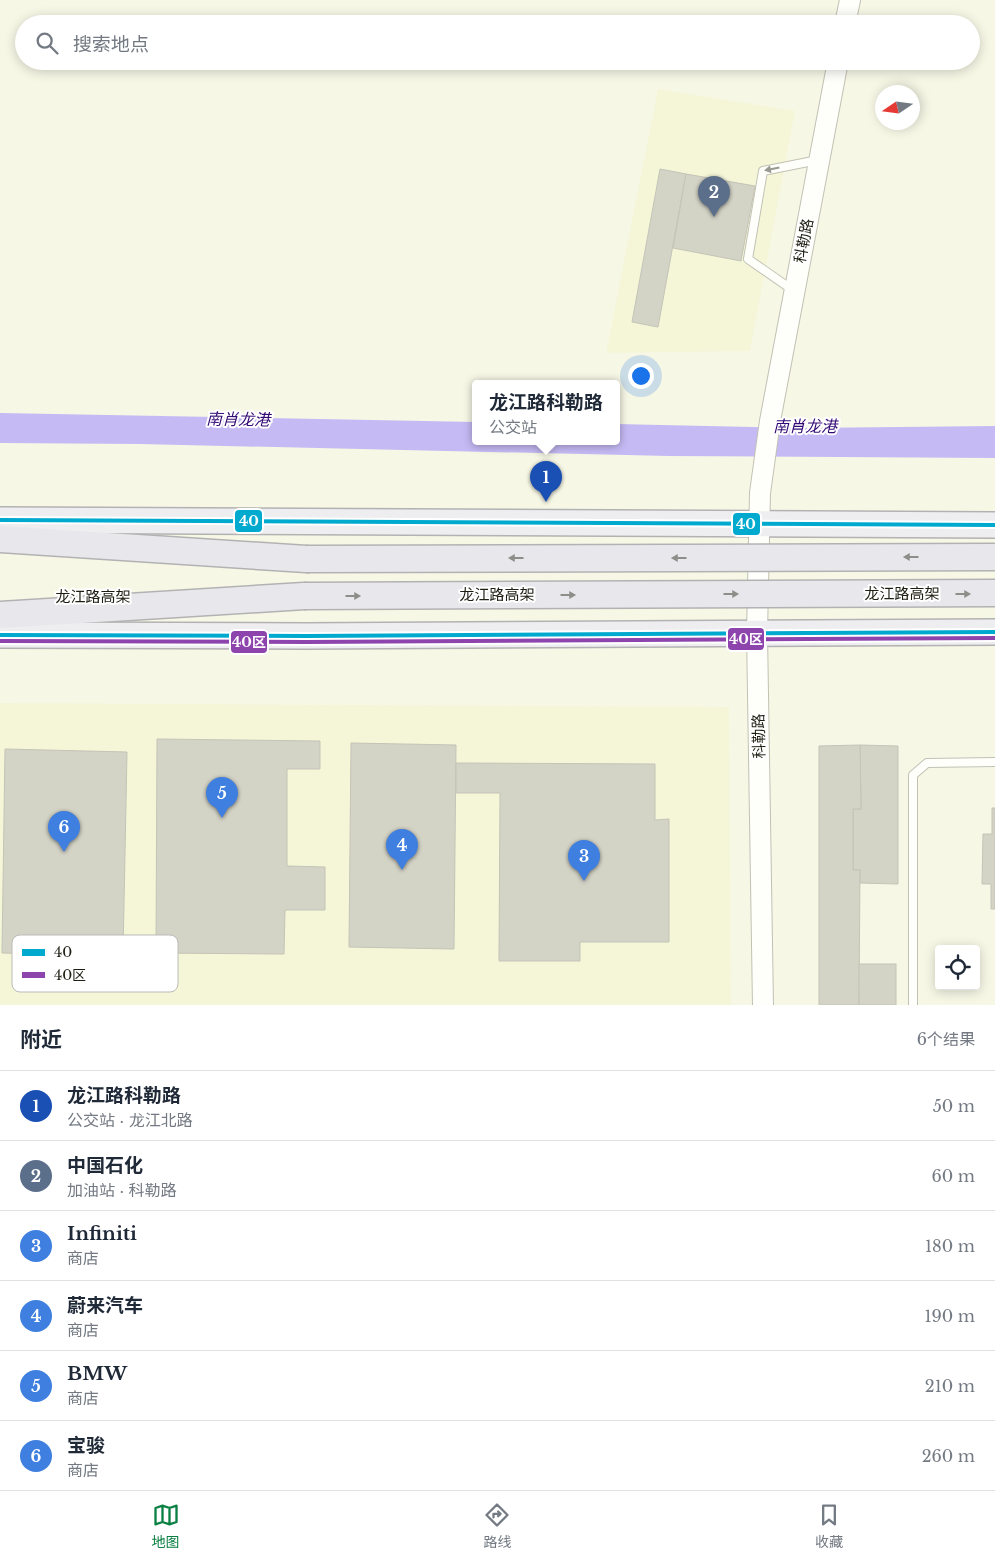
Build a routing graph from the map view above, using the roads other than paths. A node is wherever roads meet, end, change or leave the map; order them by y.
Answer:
1 (850, 0) edge
2 (848, 15) edge
3 (836, 70) edge
4 (820, 160) junction
5 (795, 292) junction
6 (0, 520) edge
7 (760, 524) junction
8 (995, 525) edge
9 (0, 539) edge
10 (995, 557) edge
11 (0, 558) edge
12 (306, 559) junction
13 (995, 593) edge
14 (304, 596) junction
15 (0, 597) edge
16 (0, 614) edge
17 (995, 632) edge
18 (757, 633) junction
19 (0, 635) edge
20 (995, 762) edge
21 (763, 1005) edge
22 (914, 1005) edge

1 - 2 street
3 - 4 street, 科勒路
4 - 5 street, 科勒路
4 -> 5 lane
5 - 7 street, 科勒路
6 - 7 main road
7 - 8 main road
7 - 18 street, 科勒路
9 - 12 highway
10 -> 12 highway, bridge
11 - 12 highway
14 -> 13 highway, 龙江路高架, bridge
14 - 15 highway, 龙江路高架
14 - 16 highway
17 - 18 main road
18 - 19 main road
18 - 21 street, 科勒路
20 - 22 lane

